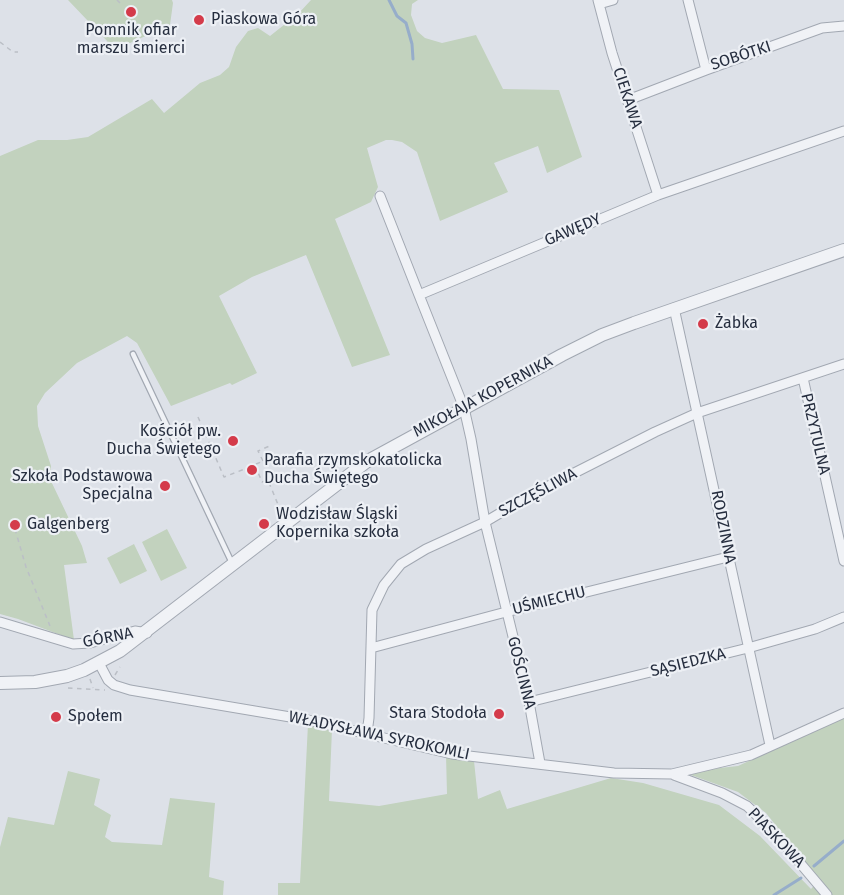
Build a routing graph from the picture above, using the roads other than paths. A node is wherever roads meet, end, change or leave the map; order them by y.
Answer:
1 (613, 0) edge
2 (688, 0) edge
3 (598, 2) edge
4 (844, 26) edge
5 (706, 70) junction
6 (628, 100) junction
7 (844, 130) edge
8 (658, 195) junction
9 (380, 196) dead end
10 (844, 250) edge
11 (419, 295) junction
12 (674, 308) junction
13 (133, 354) dead end
14 (844, 364) edge
15 (803, 378) junction
16 (464, 408) junction
17 (697, 414) junction
18 (485, 522) junction
19 (728, 557) junction
20 (844, 561) edge
21 (234, 565) junction
22 (506, 612) junction
23 (844, 616) edge
24 (0, 622) edge
25 (147, 633) junction
26 (371, 648) junction
27 (748, 648) junction
28 (99, 663) junction
29 (0, 683) edge
30 (529, 702) junction
31 (844, 713) edge
32 (367, 733) junction
33 (771, 745) junction
34 (540, 763) junction
35 (672, 774) junction
36 (717, 791) joint
37 (827, 895) edge

1 - 3 street
2 - 5 street, SOBÓTKI
3 - 6 street, CIEKAWA
4 - 5 street, SOBÓTKI
5 - 6 street
6 - 8 street, CIEKAWA
7 - 8 street, GAWĘDY
8 - 11 street, GAWĘDY
9 - 11 street
10 - 12 street, MIKOŁAJA KOPERNIKA
11 - 16 street
12 - 16 street, MIKOŁAJA KOPERNIKA
12 - 17 street, RODZINNA
13 - 21 lane
14 - 15 street, SZCZĘŚLIWA
15 - 17 street, SZCZĘŚLIWA
15 - 20 street, PRZYTULNA
16 - 18 street, GOŚCINNA
16 - 21 street, MIKOŁAJA KOPERNIKA
17 - 18 street, SZCZĘŚLIWA
17 - 19 street, RODZINNA
18 - 22 street, GOŚCINNA
18 - 26 street, SZCZĘŚLIWA
19 - 22 street, UŚMIECHU
19 - 27 street, RODZINNA
21 - 25 street, MIKOŁAJA KOPERNIKA
22 - 26 street, UŚMIECHU
22 - 30 street, GOŚCINNA
23 - 27 street, SĄSIEDZKA
24 - 25 street, GÓRNA
25 - 28 street, MIKOŁAJA KOPERNIKA
26 - 32 street, SZCZĘŚLIWA
27 - 30 street, SĄSIEDZKA
27 - 33 street, RODZINNA
28 - 29 street, MIKOŁAJA KOPERNIKA
28 - 32 street, WŁADYSŁAWA SYROKOMLI
30 - 34 street, GOŚCINNA
31 - 33 street, WŁADYSŁAWA SYROKOMLI
32 - 34 street, WŁADYSŁAWA SYROKOMLI
33 - 35 street, WŁADYSŁAWA SYROKOMLI
34 - 35 street, WŁADYSŁAWA SYROKOMLI
35 - 36 street, WŁADYSŁAWA SYROKOMLI
36 - 37 street, PIASKOWA

